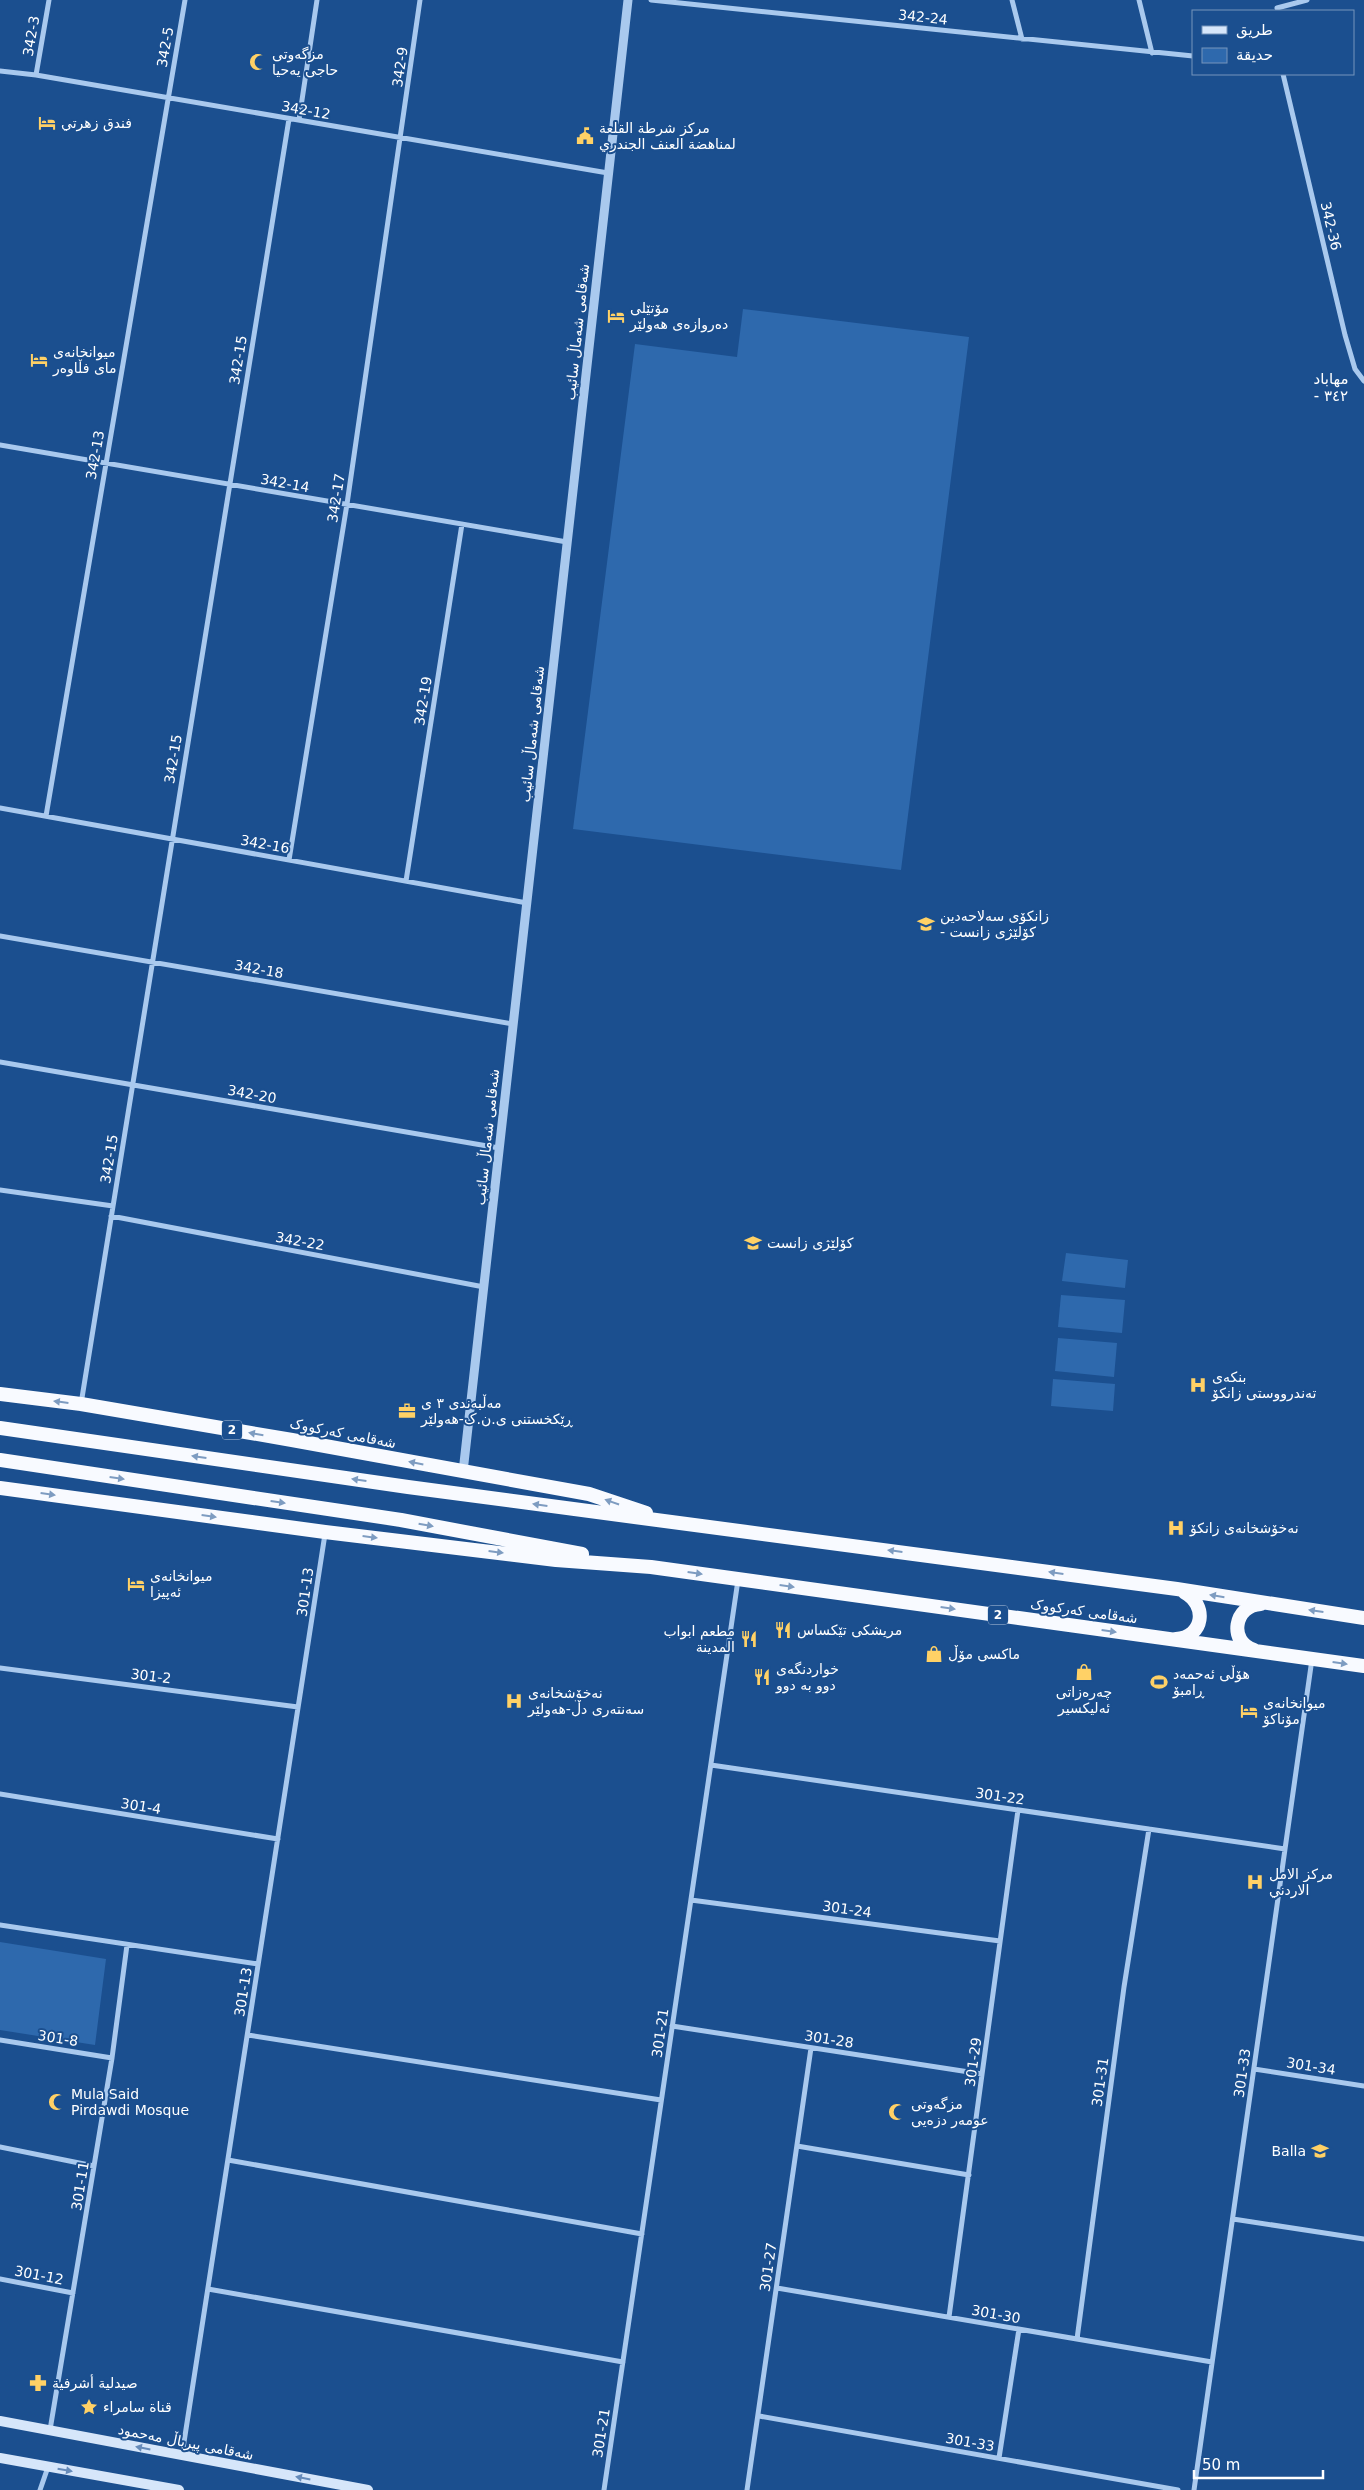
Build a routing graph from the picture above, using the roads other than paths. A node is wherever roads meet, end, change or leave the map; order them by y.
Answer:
1 (49, 0) edge
2 (185, 0) edge
3 (317, 0) edge
4 (420, 0) edge
5 (628, 0) edge
6 (651, 0) edge
7 (1012, 0) edge
8 (1139, 0) edge
9 (1275, 0) edge
10 (1307, 0) edge
11 (1277, 10) edge
12 (1022, 39) junction
13 (1152, 53) junction
14 (1192, 56) edge
15 (0, 71) edge
16 (36, 75) junction
17 (1283, 75) edge
18 (167, 98) junction
19 (290, 118) junction
20 (299, 120) junction
21 (401, 138) junction
22 (608, 173) junction
23 (1364, 381) edge
24 (0, 445) edge
25 (105, 463) junction
26 (229, 485) junction
27 (347, 504) junction
28 (462, 524) junction
29 (567, 542) junction
30 (0, 808) edge
31 (46, 816) junction
32 (171, 839) junction
33 (289, 860) junction
34 (406, 882) junction
35 (527, 903) junction
36 (0, 936) edge
37 (152, 962) junction
38 (513, 1024) junction
39 (0, 1062) edge
40 (132, 1085) junction
41 (500, 1148) junction
42 (0, 1190) edge
43 (113, 1206) junction
44 (111, 1216) junction
45 (484, 1287) junction
46 (0, 1394) edge
47 (81, 1404) junction
48 (0, 1428) edge
49 (0, 1460) edge
50 (464, 1472) junction
51 (0, 1488) edge
52 (675, 1523) junction
53 (325, 1532) junction
54 (652, 1567) junction
55 (738, 1579) junction
56 (1177, 1589) junction
57 (1265, 1604) junction
58 (1364, 1618) edge
59 (1172, 1640) junction
60 (1257, 1651) junction
61 (1312, 1659) junction
62 (1364, 1666) edge
63 (0, 1668) edge
64 (298, 1707) junction
65 (711, 1765) junction
66 (0, 1794) edge
67 (1018, 1810) junction
68 (1149, 1829) junction
69 (278, 1839) junction
70 (1285, 1849) junction
71 (691, 1900) junction
72 (0, 1926) edge
73 (1000, 1941) junction
74 (127, 1944) junction
75 (258, 1964) junction
76 (672, 2026) junction
77 (248, 2035) junction
78 (0, 2040) edge
79 (811, 2048) junction
80 (112, 2058) junction
81 (1254, 2069) junction
82 (982, 2074) junction
83 (1364, 2086) edge
84 (661, 2100) junction
85 (796, 2146) junction
86 (0, 2147) edge
87 (228, 2160) junction
88 (94, 2166) junction
89 (969, 2175) junction
90 (1232, 2219) junction
91 (642, 2234) junction
92 (1364, 2239) edge
93 (0, 2279) edge
94 (777, 2288) junction
95 (208, 2289) junction
96 (73, 2294) junction
97 (949, 2317) junction
98 (1019, 2329) junction
99 (1077, 2339) junction
100 (623, 2362) junction
101 (1212, 2362) junction
102 (759, 2416) junction
103 (0, 2420) edge
104 (50, 2430) junction
105 (182, 2455) junction
106 (0, 2458) edge
107 (999, 2458) junction
108 (48, 2466) junction
109 (40, 2490) edge
110 (173, 2490) edge
111 (368, 2490) edge
112 (604, 2490) edge
113 (747, 2490) edge
114 (1178, 2490) edge
115 (1194, 2490) edge

1 - 16 street, 342-3
2 - 18 street, 342-5
3 - 20 street
4 - 21 street, 342-9
5 - 22 street, شەقامی شەماڵ سائیب
6 - 12 street, 342-24
7 - 12 street
8 - 13 street
9 - 11 street
10 - 11 street
12 - 13 street, 342-24
13 - 14 street, 342-24
15 - 16 street, 342-12
16 - 18 street, 342-12
17 - 23 street, 342-36
18 - 19 street, 342-12
18 - 25 street, 342-13
19 - 20 street, 342-12
19 - 26 street, 342-15
20 - 21 street, 342-12
21 - 22 street, 342-12
21 - 27 street, 342-17
22 - 29 street, شەقامی شەماڵ سائیب
24 - 25 street, 342-14
25 - 26 street, 342-14
25 - 31 street, 342-13
26 - 27 street, 342-14
26 - 32 street, 342-15
27 - 28 street, 342-14
27 - 33 street, 342-17
28 - 29 street, 342-14
28 - 34 street, 342-19
29 - 35 street, شەقامی شەماڵ سائیب
30 - 31 street, 342-16
31 - 32 street, 342-16
32 - 33 street, 342-16
32 - 37 street, 342-15
33 - 34 street, 342-16
34 - 35 street, 342-16
35 - 38 street, شەقامی شەماڵ سائیب
36 - 37 street, 342-18
37 - 38 street, 342-18
37 - 40 street, 342-15
38 - 41 street, شەقامی شەماڵ سائیب
39 - 40 street, 342-20
40 - 41 street, 342-20
40 - 43 street, 342-15
41 - 45 street, شەقامی شەماڵ سائیب
42 - 43 street
43 - 44 street, 342-15
44 - 45 street, 342-22
44 - 47 street, 342-15
45 - 50 street, شەقامی شەماڵ سائیب
47 -> 46 highway, شەقامی کەرکووک / 2
50 -> 47 highway, شەقامی کەرکووک / 2
52 -> 48 highway, شەقامی کەرکووک
49 -> 54 highway, شەقامی کەرکووک
52 -> 50 highway, شەقامی کەرکووک / 2
51 -> 53 highway, شەقامی کەرکووک / 2
56 -> 52 highway, شەقامی کەرکووک / 2
53 -> 54 highway, شەقامی کەرکووک / 2
53 - 64 street, 301-13
54 -> 55 highway, شەقامی کەرکووک / 2
55 -> 59 highway, شەقامی کەرکووک / 2
55 - 65 street, 301-21
57 -> 56 highway, شەقامی کەرکووک / 2
56 - 59 highway
58 -> 57 highway, شەقامی کەرکووک / 2
57 - 60 highway
59 - 60 highway, شەقامی کەرکووک / 2
60 - 61 highway, شەقامی کەرکووک / 2
61 -> 62 highway, شەقامی کەرکووک / 2
61 - 70 street, 301-33
63 - 64 street, 301-2
64 - 69 street, 301-13
65 - 67 street, 301-22
65 - 71 street, 301-21
66 - 69 street, 301-4
67 - 68 street, 301-22
67 - 73 street, 301-29
68 - 70 street, 301-22
68 - 99 street, 301-31
69 - 75 street, 301-13
70 - 81 street, 301-33
71 - 73 street, 301-24
71 - 76 street, 301-21
72 - 74 street
73 - 82 street, 301-29
74 - 75 street
74 - 80 street, 301-11
75 - 77 street, 301-13
76 - 79 street, 301-28
76 - 84 street, 301-21
77 - 84 street
77 - 87 street, 301-13
78 - 80 street, 301-8
79 - 82 street, 301-28
79 - 85 street, 301-27
80 - 88 street, 301-11
81 - 83 street, 301-34
81 - 90 street, 301-33
82 - 89 street, 301-29
84 - 91 street, 301-21
85 - 89 street
85 - 94 street, 301-27
86 - 88 street
87 - 91 street
87 - 95 street, 301-13
88 - 96 street, 301-11
89 - 97 street, 301-29
90 - 92 street
90 - 101 street, 301-33
91 - 100 street, 301-21
93 - 96 street, 301-12
94 - 97 street, 301-30
94 - 102 street, 301-27
95 - 100 street
95 - 105 street, 301-13
96 - 104 street, 301-11
97 - 98 street, 301-30
98 - 99 street, 301-30
98 - 107 street
99 - 101 street, 301-30
100 - 112 street, 301-21
101 - 115 street, 301-33
102 - 107 street, 301-33
102 - 113 street, 301-27
103 - 104 main road, شەقامی پیرباڵ مەحمود
105 -> 104 main road, شەقامی پیرباڵ مەحمود
111 -> 105 main road, شەقامی پیرباڵ مەحمود
106 - 108 main road
107 - 114 street, 301-33
108 - 109 street
108 -> 110 main road

